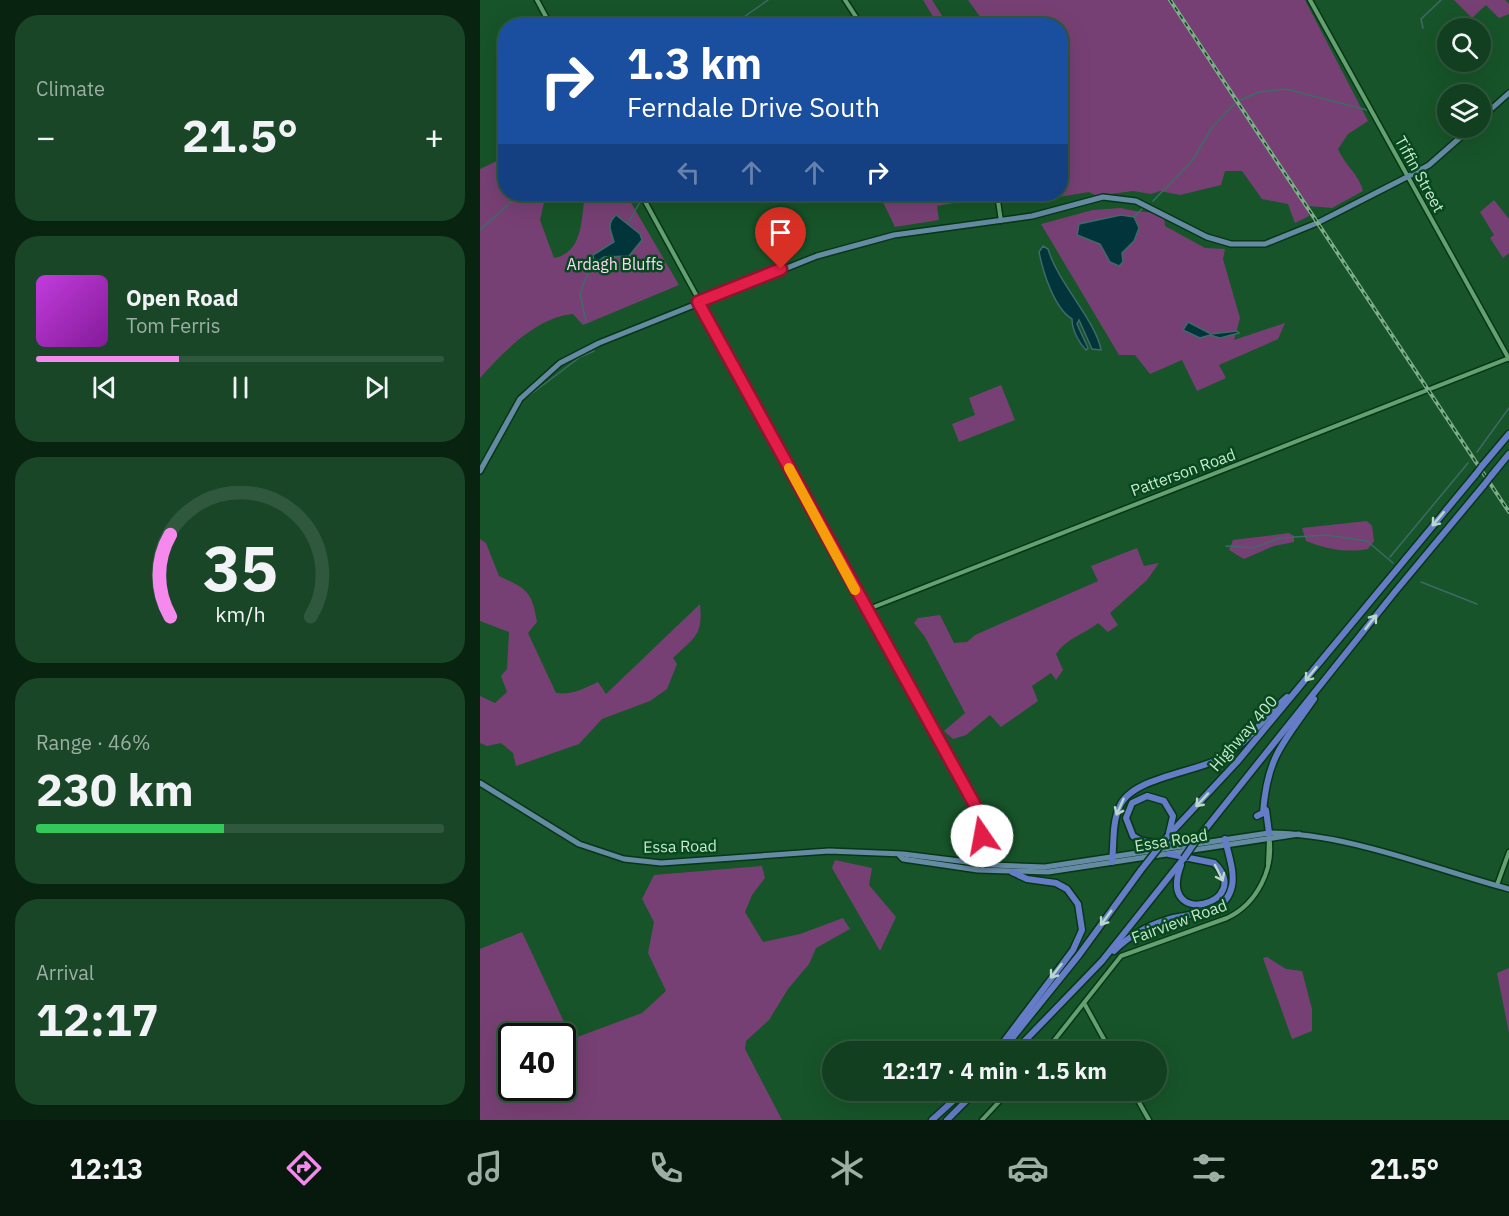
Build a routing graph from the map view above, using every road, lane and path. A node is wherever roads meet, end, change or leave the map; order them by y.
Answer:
1 (537, 0) edge
2 (845, 0) edge
3 (1311, 0) edge
4 (547, 18) edge
5 (857, 18) edge
6 (1509, 93) edge
7 (1491, 109) edge
8 (1460, 138) edge
9 (1407, 177) junction
10 (645, 201) edge
11 (998, 201) edge
12 (1001, 221) junction
13 (698, 302) junction
14 (1509, 359) edge
15 (1509, 434) edge
16 (1509, 454) edge
17 (480, 471) edge
18 (866, 610) junction
19 (1335, 668) junction
20 (1295, 693) junction
21 (480, 783) edge
22 (1264, 797) junction
23 (1257, 816) dead end
24 (1269, 835) junction
25 (1168, 836) junction
26 (1228, 841) junction
27 (1184, 846) junction
28 (1509, 852) edge
29 (1169, 854) junction
30 (900, 856) junction
31 (1184, 858) junction
32 (1112, 860) junction
33 (980, 864) junction
34 (1012, 872) junction
35 (1497, 886) junction
36 (1509, 890) edge
37 (1102, 961) junction
38 (1084, 1003) junction
39 (1004, 1041) edge
40 (1011, 1041) edge
41 (1025, 1041) edge
42 (1054, 1041) edge
43 (1105, 1041) edge
44 (953, 1101) edge
45 (966, 1101) edge
46 (1000, 1101) edge
47 (1138, 1101) edge
48 (932, 1120) edge
49 (947, 1120) edge
50 (982, 1120) edge
51 (1149, 1120) edge

1 - 4 street
2 - 5 street
3 - 9 street, Tiffin Street
6 - 7 main road
8 - 9 main road
9 - 12 main road
9 - 14 street, Tiffin Street
10 - 13 street
11 - 12 street
12 - 13 main road
13 - 17 main road
13 - 18 street
14 - 18 street, Patterson Road
15 -> 20 highway, Highway 400, bridge
19 -> 16 highway, Highway 400, bridge
18 - 33 street
19 - 22 highway
19 - 31 highway, Highway 400, bridge
20 -> 25 highway, Highway 400
20 -> 32 highway
21 - 30 main road, Essa Road
22 - 23 highway
22 - 24 highway
24 - 26 main road, Essa Road
24 - 35 main road, Essa Road
24 - 38 street, Fairview Road
25 - 27 highway
25 -> 40 highway, Highway 400, bridge
26 - 27 main road, Essa Road
26 - 29 main road, Essa Road
26 - 37 highway
27 - 32 main road, Essa Road
28 - 35 street
29 -> 31 highway
29 - 32 main road, Essa Road
30 - 33 main road, Essa Road
30 - 34 main road, Essa Road
31 - 37 highway, Highway 400
32 - 33 main road, Essa Road
32 - 34 main road, Essa Road
34 -> 39 highway
35 - 36 main road, Essa Road
37 - 41 highway, Highway 400
38 - 42 street, Fairview Road
38 - 43 street
44 - 48 highway
45 - 49 highway
46 - 50 street
47 - 51 street

